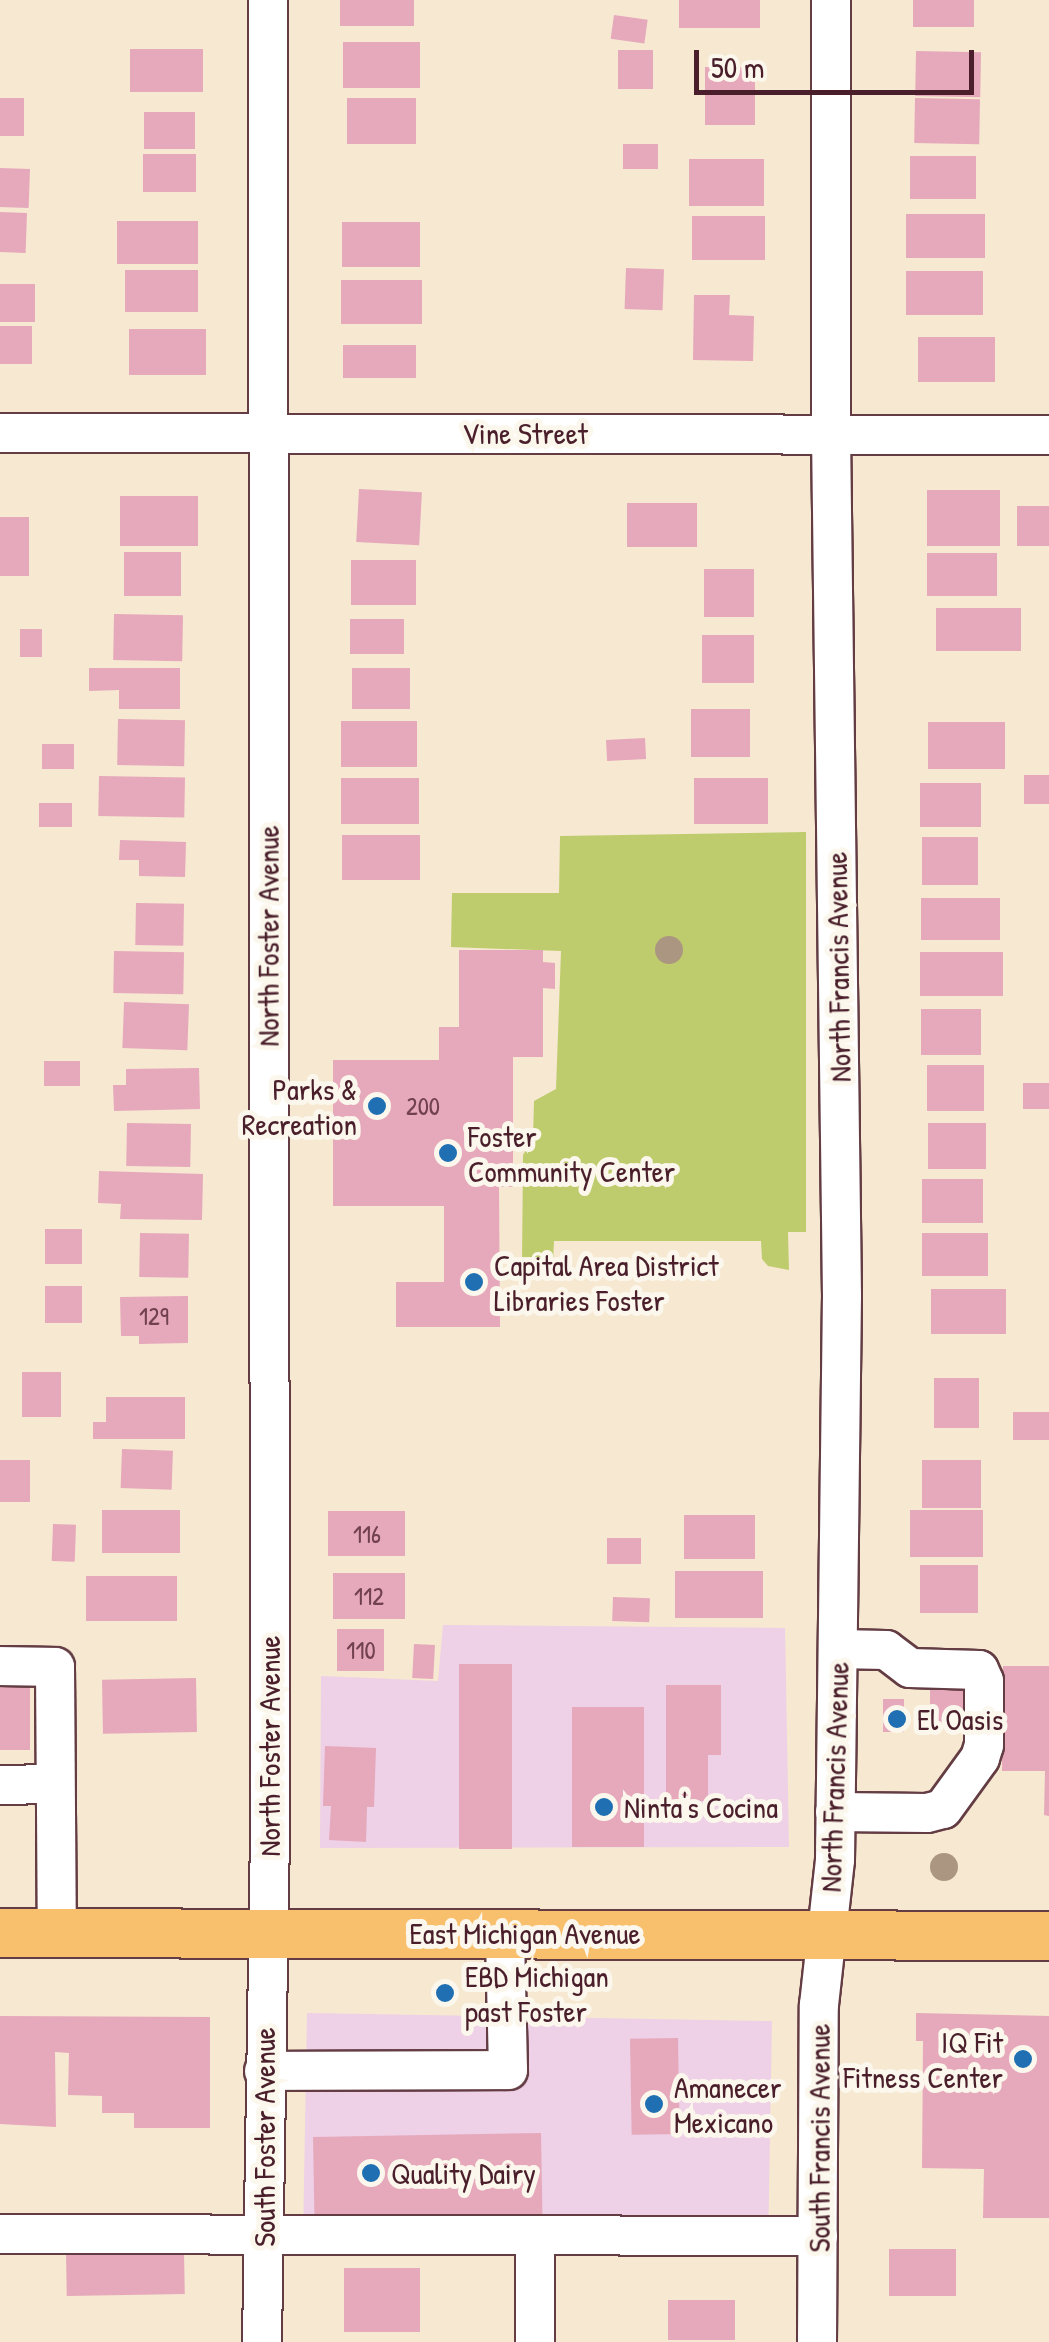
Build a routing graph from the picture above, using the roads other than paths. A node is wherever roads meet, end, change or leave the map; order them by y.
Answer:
1 (268, 0) edge
2 (831, 0) edge
3 (0, 434) edge
4 (831, 434) junction
5 (268, 435) junction
6 (1049, 435) edge
7 (838, 1650) junction
8 (0, 1666) edge
9 (54, 1784) junction
10 (0, 1785) edge
11 (835, 1812) junction
12 (0, 1932) edge
13 (57, 1932) junction
14 (266, 1933) junction
15 (504, 1934) junction
16 (827, 1934) junction
17 (1049, 1936) edge
18 (264, 2071) junction
19 (263, 2233) junction
20 (0, 2234) edge
21 (536, 2236) junction
22 (818, 2236) junction
23 (262, 2342) edge
24 (535, 2342) edge
25 (818, 2342) edge

1 - 5 street, North Foster Avenue
2 - 4 street, North Francis Avenue
3 - 5 street, Vine Street
4 - 5 street, Vine Street
4 - 6 street, Vine Street
4 - 7 street, North Francis Avenue
5 - 14 street, North Foster Avenue
7 - 11 street, North Francis Avenue
7 - 11 street
8 - 9 street
9 - 10 street
9 - 13 street
11 - 16 street, North Francis Avenue
12 - 13 main road, East Michigan Avenue
13 - 14 main road, East Michigan Avenue
14 - 15 main road, East Michigan Avenue
14 - 18 street, South Foster Avenue
15 - 16 main road, East Michigan Avenue
15 - 18 street
16 - 17 main road, East Michigan Avenue
16 - 22 street, South Francis Avenue
18 - 19 street, South Foster Avenue
19 - 20 street
19 - 21 street
19 - 23 street, South Foster Avenue
21 - 22 street
21 - 24 street
22 - 25 street, South Francis Avenue

